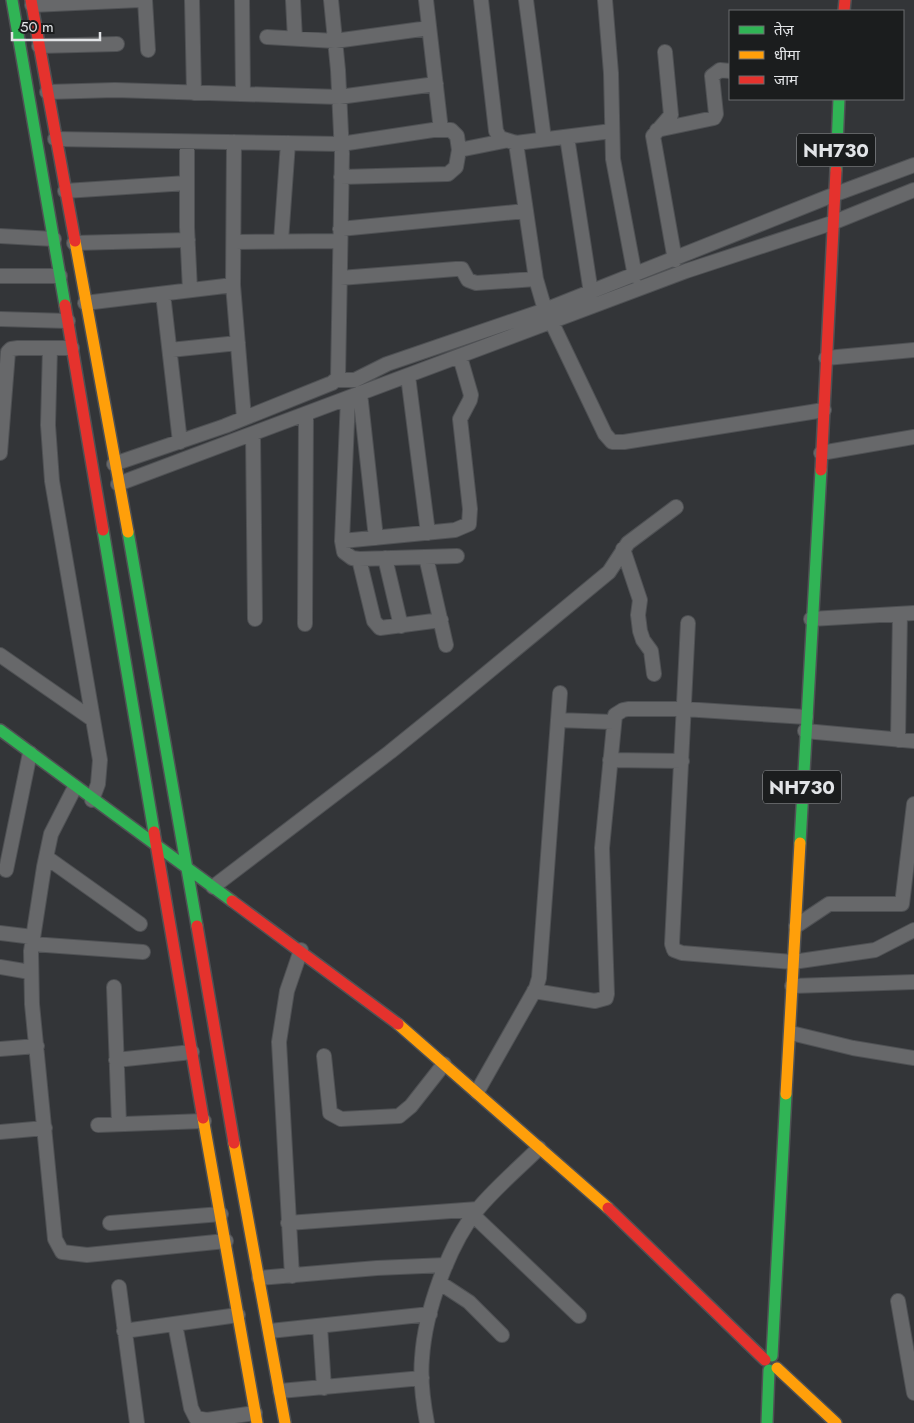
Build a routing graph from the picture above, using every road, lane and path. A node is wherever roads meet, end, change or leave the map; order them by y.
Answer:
1 (12, 0) edge
2 (140, 0) edge
3 (145, 0) edge
4 (192, 0) edge
5 (242, 0) edge
6 (293, 0) edge
7 (331, 0) edge
8 (426, 0) edge
9 (481, 0) edge
10 (526, 0) edge
11 (605, 0) edge
12 (31, 3) edge
13 (429, 28) junction
14 (267, 37) dead end
15 (295, 39) junction
16 (335, 41) junction
17 (117, 44) dead end
18 (39, 46) junction
19 (148, 50) dead end
20 (665, 52) dead end
21 (729, 71) edge
22 (436, 84) junction
23 (47, 92) junction
24 (194, 93) junction
25 (243, 94) junction
26 (339, 97) junction
27 (839, 100) edge
28 (441, 130) junction
29 (656, 130) junction
30 (612, 131) junction
31 (567, 137) junction
32 (544, 138) junction
33 (55, 139) junction
34 (188, 142) junction
35 (234, 142) junction
36 (510, 142) junction
37 (288, 143) junction
38 (341, 144) junction
39 (459, 150) junction
40 (914, 166) edge
41 (341, 177) junction
42 (187, 183) junction
43 (65, 191) junction
44 (914, 191) edge
45 (833, 198) junction
46 (526, 212) junction
47 (832, 221) junction
48 (340, 235) junction
49 (0, 236) edge
50 (54, 239) junction
51 (188, 240) junction
52 (281, 241) junction
53 (234, 242) junction
54 (74, 243) junction
55 (675, 260) junction
56 (0, 276) edge
57 (60, 276) junction
58 (635, 276) junction
59 (340, 278) junction
60 (536, 279) junction
61 (233, 285) junction
62 (190, 290) junction
63 (163, 294) junction
64 (591, 294) junction
65 (85, 303) junction
66 (548, 316) junction
67 (0, 319) edge
68 (68, 321) junction
69 (238, 343) junction
70 (50, 348) junction
71 (72, 348) junction
72 (170, 350) junction
73 (914, 350) edge
74 (460, 357) junction
75 (826, 358) junction
76 (3, 368) edge
77 (408, 376) junction
78 (336, 380) junction
79 (354, 396) junction
80 (824, 410) junction
81 (306, 414) junction
82 (244, 418) junction
83 (2, 421) edge
84 (253, 434) junction
85 (914, 437) edge
86 (180, 442) junction
87 (0, 453) edge
88 (821, 453) junction
89 (114, 464) junction
90 (118, 484) junction
91 (676, 507) dead end
92 (428, 533) junction
93 (376, 538) junction
94 (342, 541) junction
95 (623, 549) junction
96 (457, 556) dead end
97 (426, 557) junction
98 (385, 558) junction
99 (359, 559) junction
100 (907, 614) edge
101 (255, 619) dead end
102 (441, 620) junction
103 (812, 620) junction
104 (688, 623) dead end
105 (305, 624) dead end
106 (401, 626) junction
107 (446, 645) dead end
108 (0, 655) edge
109 (654, 674) dead end
110 (560, 693) dead end
111 (684, 709) junction
112 (92, 719) junction
113 (558, 720) junction
114 (613, 722) junction
115 (806, 724) junction
116 (0, 730) edge
117 (898, 740) junction
118 (914, 741) edge
119 (30, 753) junction
120 (610, 760) junction
121 (682, 761) junction
122 (75, 787) junction
123 (92, 800) junction
124 (914, 804) edge
125 (5, 848) edge
126 (160, 850) junction
127 (46, 858) junction
128 (185, 867) junction
129 (6, 870) dead end
130 (213, 887) junction
131 (140, 924) dead end
132 (796, 926) junction
133 (914, 930) edge
134 (0, 933) edge
135 (32, 941) junction
136 (301, 950) junction
137 (143, 952) dead end
138 (793, 962) junction
139 (0, 967) edge
140 (30, 972) junction
141 (914, 982) edge
142 (792, 986) junction
143 (114, 987) dead end
144 (534, 991) junction
145 (790, 1033) junction
146 (37, 1046) junction
147 (0, 1049) edge
148 (192, 1052) junction
149 (324, 1056) dead end
150 (914, 1058) edge
151 (116, 1060) junction
152 (444, 1064) junction
153 (477, 1092) junction
154 (204, 1121) junction
155 (119, 1124) junction
156 (98, 1125) dead end
157 (45, 1128) junction
158 (0, 1132) edge
159 (540, 1148) junction
160 (476, 1212) junction
161 (221, 1214) junction
162 (288, 1222) junction
163 (110, 1223) dead end
164 (226, 1241) junction
165 (446, 1265) junction
166 (292, 1276) junction
167 (259, 1278) junction
168 (440, 1283) junction
169 (119, 1287) dead end
170 (898, 1301) dead end
171 (430, 1314) junction
172 (238, 1315) junction
173 (580, 1316) dead end
174 (175, 1324) junction
175 (320, 1326) junction
176 (124, 1331) junction
177 (270, 1331) junction
178 (502, 1336) dead end
179 (911, 1359) edge
180 (771, 1363) junction
181 (422, 1378) junction
182 (324, 1388) junction
183 (280, 1391) junction
184 (914, 1393) edge
185 (256, 1418) edge
186 (137, 1423) edge
187 (285, 1423) edge
188 (427, 1423) edge
189 (767, 1423) edge
190 (836, 1423) edge

1 - 50 main road
2 - 12 street
3 - 19 street
4 - 24 street
5 - 25 street
6 - 15 street
7 - 16 street
8 - 13 street
9 - 36 street
10 - 32 street
11 - 30 street
12 - 18 main road
13 - 16 street
13 - 22 street
14 - 15 street
15 - 16 street
16 - 26 street
17 - 18 street
18 - 23 main road
20 - 29 street
21 - 29 street
22 - 26 street
22 - 28 street
23 - 24 street
23 - 33 main road
24 - 25 street
25 - 26 street
26 - 38 street
27 - 45 main road, NH730
28 - 38 street
28 - 39 street
29 - 55 street
30 - 31 street
30 - 58 street
31 - 32 street
31 - 64 street
32 - 36 street
33 - 34 street
33 - 43 main road
34 - 35 street
34 - 42 street
35 - 37 street
35 - 53 street
36 - 39 street
36 - 46 street
37 - 38 street
37 - 52 street
38 - 41 street
39 - 41 street
40 - 45 street
41 - 48 street
42 - 43 street
42 - 51 street
43 - 54 main road
44 - 47 street
45 - 47 main road, NH730
45 - 55 street
46 - 48 street
46 - 60 street
47 - 66 street
47 - 75 main road, NH730
48 - 52 street
48 - 59 street
49 - 50 street
50 - 57 main road
51 - 54 street
51 - 62 street
52 - 53 street
53 - 61 street
54 - 65 main road
55 - 58 street
56 - 57 street
57 - 68 main road
58 - 64 street
59 - 60 street
59 - 78 street
60 - 66 street
61 - 62 street
61 - 69 street
62 - 63 street
63 - 65 street
63 - 72 street
64 - 66 street
65 - 89 main road
66 - 74 street
66 - 78 street
66 - 80 street
67 - 68 street
68 - 71 main road
69 - 72 street
69 - 82 street
70 - 71 street
70 - 76 street
70 - 112 street
71 - 126 main road
72 - 86 street
73 - 75 street
74 - 77 street
74 - 92 street
75 - 80 main road, NH730
76 - 83 street
77 - 79 street
77 - 92 street
78 - 82 street
79 - 81 street
79 - 93 street
79 - 94 street
80 - 88 main road, NH730
81 - 84 street
81 - 105 street
82 - 86 street
83 - 87 street
84 - 90 street
84 - 101 street
85 - 88 street
86 - 89 street
88 - 103 main road, NH730
89 - 90 main road
90 - 128 main road
91 - 95 street
92 - 93 street
93 - 94 street
94 - 99 street
95 - 109 street
95 - 130 street
96 - 97 street
97 - 98 street
97 - 102 street
98 - 99 street
98 - 106 street
99 - 106 street
100 - 103 street
100 - 117 street
102 - 106 street
102 - 107 street
103 - 115 main road, NH730
104 - 111 street
108 - 112 street
110 - 113 street
111 - 114 street
111 - 115 street
111 - 121 street
112 - 123 street
113 - 114 street
113 - 144 street
114 - 120 street
115 - 117 street
115 - 132 main road, NH730
116 - 119 main road
117 - 118 street
119 - 122 main road
119 - 125 street
120 - 121 street
120 - 144 street
121 - 138 street
122 - 123 main road
122 - 127 street
123 - 126 main road
124 - 132 street
125 - 129 street
126 - 128 main road
126 - 148 main road
127 - 131 street
127 - 135 street
128 - 130 main road
128 - 167 main road
130 - 136 main road
132 - 138 main road, NH730
133 - 138 street
134 - 135 street
135 - 137 street
135 - 140 street
136 - 152 main road
136 - 162 street
138 - 142 main road, NH730
139 - 140 street
140 - 146 street
141 - 142 street
142 - 145 main road, NH730
143 - 151 street
144 - 153 street
145 - 150 street
145 - 180 main road, NH730
146 - 147 street
146 - 157 street
148 - 151 street
148 - 154 main road
149 - 152 street
151 - 155 street
152 - 153 main road
153 - 159 main road
154 - 155 street
154 - 161 main road
155 - 156 street
157 - 158 street
157 - 164 street
159 - 160 street
159 - 180 main road
160 - 162 street
160 - 165 street
160 - 173 street
161 - 163 street
161 - 164 main road
162 - 166 street
164 - 172 main road
165 - 166 street
165 - 168 street
166 - 167 street
167 - 177 main road
168 - 171 street
168 - 178 street
169 - 176 street
170 - 179 street
171 - 175 street
171 - 181 street
172 - 174 street
172 - 185 main road
174 - 176 street
174 - 185 street
175 - 177 street
175 - 182 street
176 - 186 street
177 - 183 main road
179 - 184 street
180 - 189 main road, NH730
180 - 190 main road
181 - 182 street
181 - 188 street
182 - 183 street
183 - 187 main road

